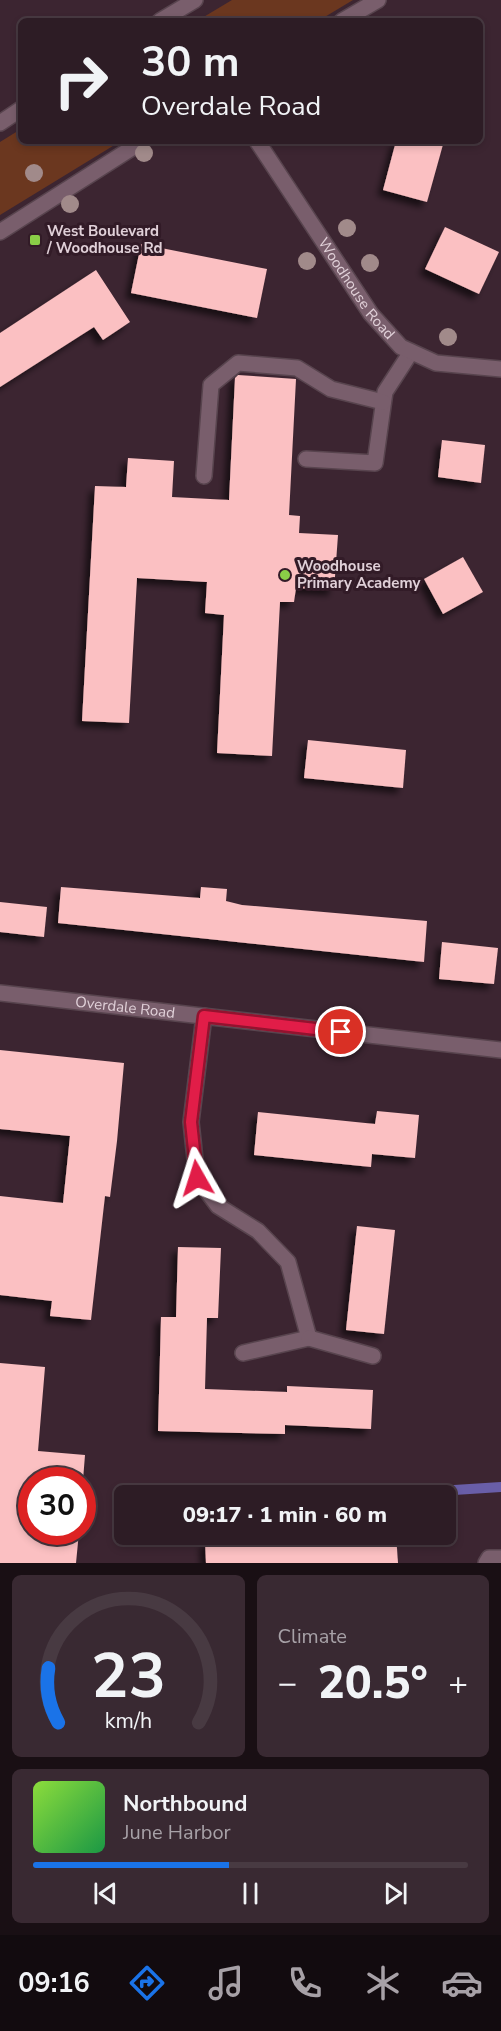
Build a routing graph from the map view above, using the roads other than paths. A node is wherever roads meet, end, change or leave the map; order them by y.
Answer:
1 (195, 0) edge
2 (378, 0) edge
3 (165, 18) edge
4 (347, 18) edge
5 (18, 111) edge
6 (0, 123) edge
7 (138, 144) edge
8 (259, 144) edge
9 (0, 232) edge
10 (411, 352) junction
11 (501, 369) edge
12 (384, 402) junction
13 (306, 459) dead end
14 (204, 476) dead end
15 (0, 993) edge
16 (204, 1016) junction
17 (501, 1050) edge
18 (309, 1338) junction
19 (243, 1353) dead end
20 (373, 1356) dead end
21 (501, 1558) edge
22 (486, 1563) edge

1 - 3 street
2 - 4 street
5 - 6 street
7 - 9 street
8 - 10 street, Woodhouse Road
10 - 11 street, Woodhouse Road
10 - 12 street
12 - 13 street
12 - 14 street
15 - 16 street, Overdale Road
16 - 17 street, Overdale Road
16 - 18 street
18 - 19 street
18 - 20 street
21 - 22 street

